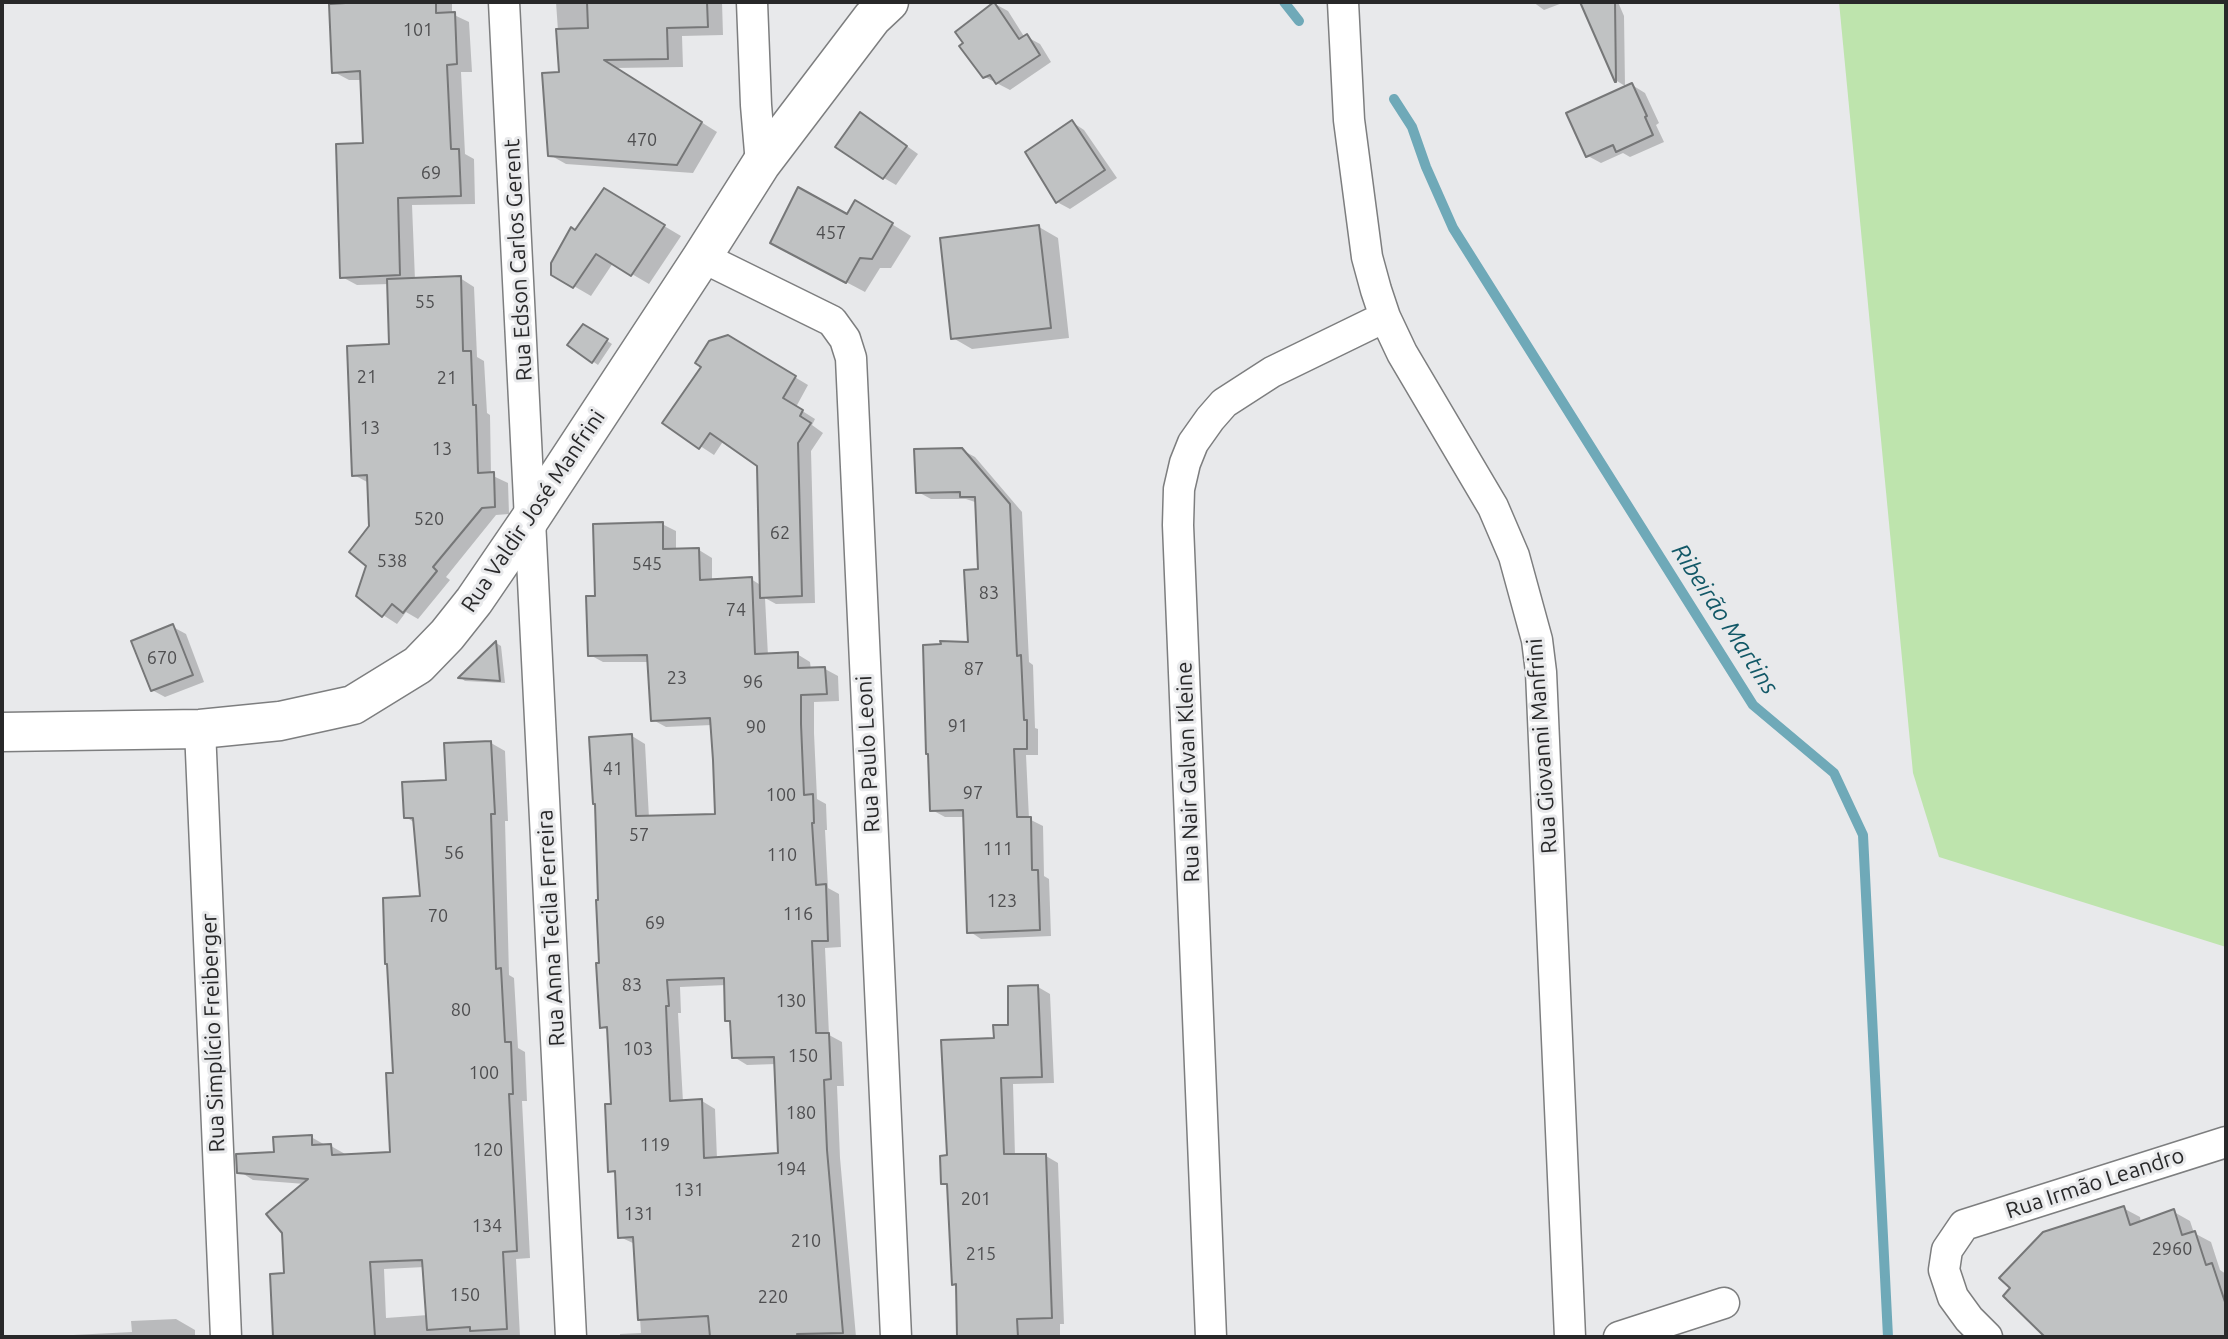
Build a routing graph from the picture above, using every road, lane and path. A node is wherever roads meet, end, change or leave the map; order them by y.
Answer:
1 (504, 2) edge
2 (752, 2) edge
3 (889, 2) edge
4 (1343, 2) edge
5 (761, 164) junction
6 (702, 257) junction
7 (1385, 317) junction
8 (530, 519) junction
9 (200, 729) junction
10 (2, 732) edge
11 (2226, 1142) edge
12 (1724, 1303) dead end
13 (226, 1337) edge
14 (571, 1337) edge
15 (896, 1337) edge
16 (1211, 1337) edge
17 (1570, 1337) edge
18 (1619, 1337) edge
19 (1987, 1337) edge

1 - 8 street, Rua Edson Carlos Gerent
2 - 5 street
3 - 5 street, Rua Valdir José Manfrini
4 - 7 street, Rua Giovanni Manfrini
5 - 6 street, Rua Valdir José Manfrini
6 - 8 street, Rua Valdir José Manfrini
6 - 15 street, Rua Paulo Leoni
7 - 16 street, Rua Nair Galvan Kleine
7 - 17 street, Rua Giovanni Manfrini
8 - 9 street, Rua Valdir José Manfrini
8 - 14 street, Rua Anna Tecila Ferreira
9 - 10 street, Rua Valdir José Manfrini
9 - 13 street, Rua Simplício Freiberger
11 - 19 street, Rua Irmão Leandro
12 - 18 street

